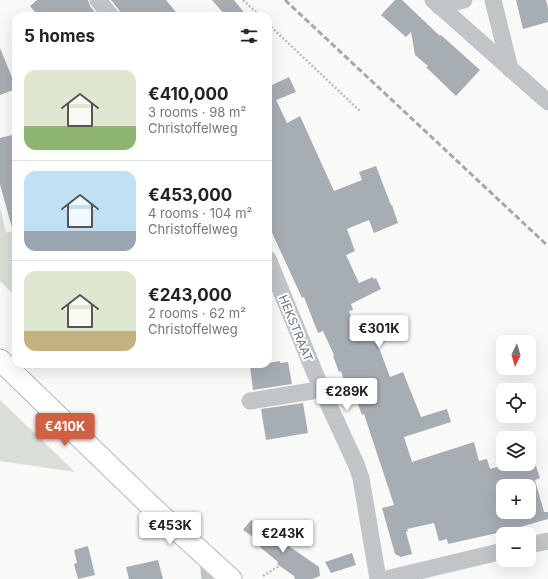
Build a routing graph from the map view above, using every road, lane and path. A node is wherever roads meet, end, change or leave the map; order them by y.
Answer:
1 (98, 0) edge
2 (243, 0) edge
3 (464, 0) edge
4 (492, 0) edge
5 (436, 3) edge
6 (107, 12) edge
7 (256, 12) edge
8 (272, 28) edge
9 (510, 69) junction
10 (548, 102) edge
11 (361, 112) dead end
12 (272, 270) edge
13 (0, 360) edge
14 (321, 388) junction
15 (250, 401) dead end
16 (548, 541) edge
17 (536, 544) edge
18 (496, 553) edge
19 (279, 566) dead end
20 (209, 569) edge
21 (263, 576) dead end
22 (231, 579) edge
23 (378, 579) edge
24 (386, 579) edge

1 - 6 street
2 - 7 path
3 - 5 street
4 - 9 street
5 - 9 street
8 - 11 path
9 - 10 street
12 - 14 street, HEKSTRAAT
13 - 20 main road
14 - 15 street
14 - 23 street, HEKSTRAAT
16 - 17 street
18 - 24 street
19 - 21 path
20 - 22 main road

